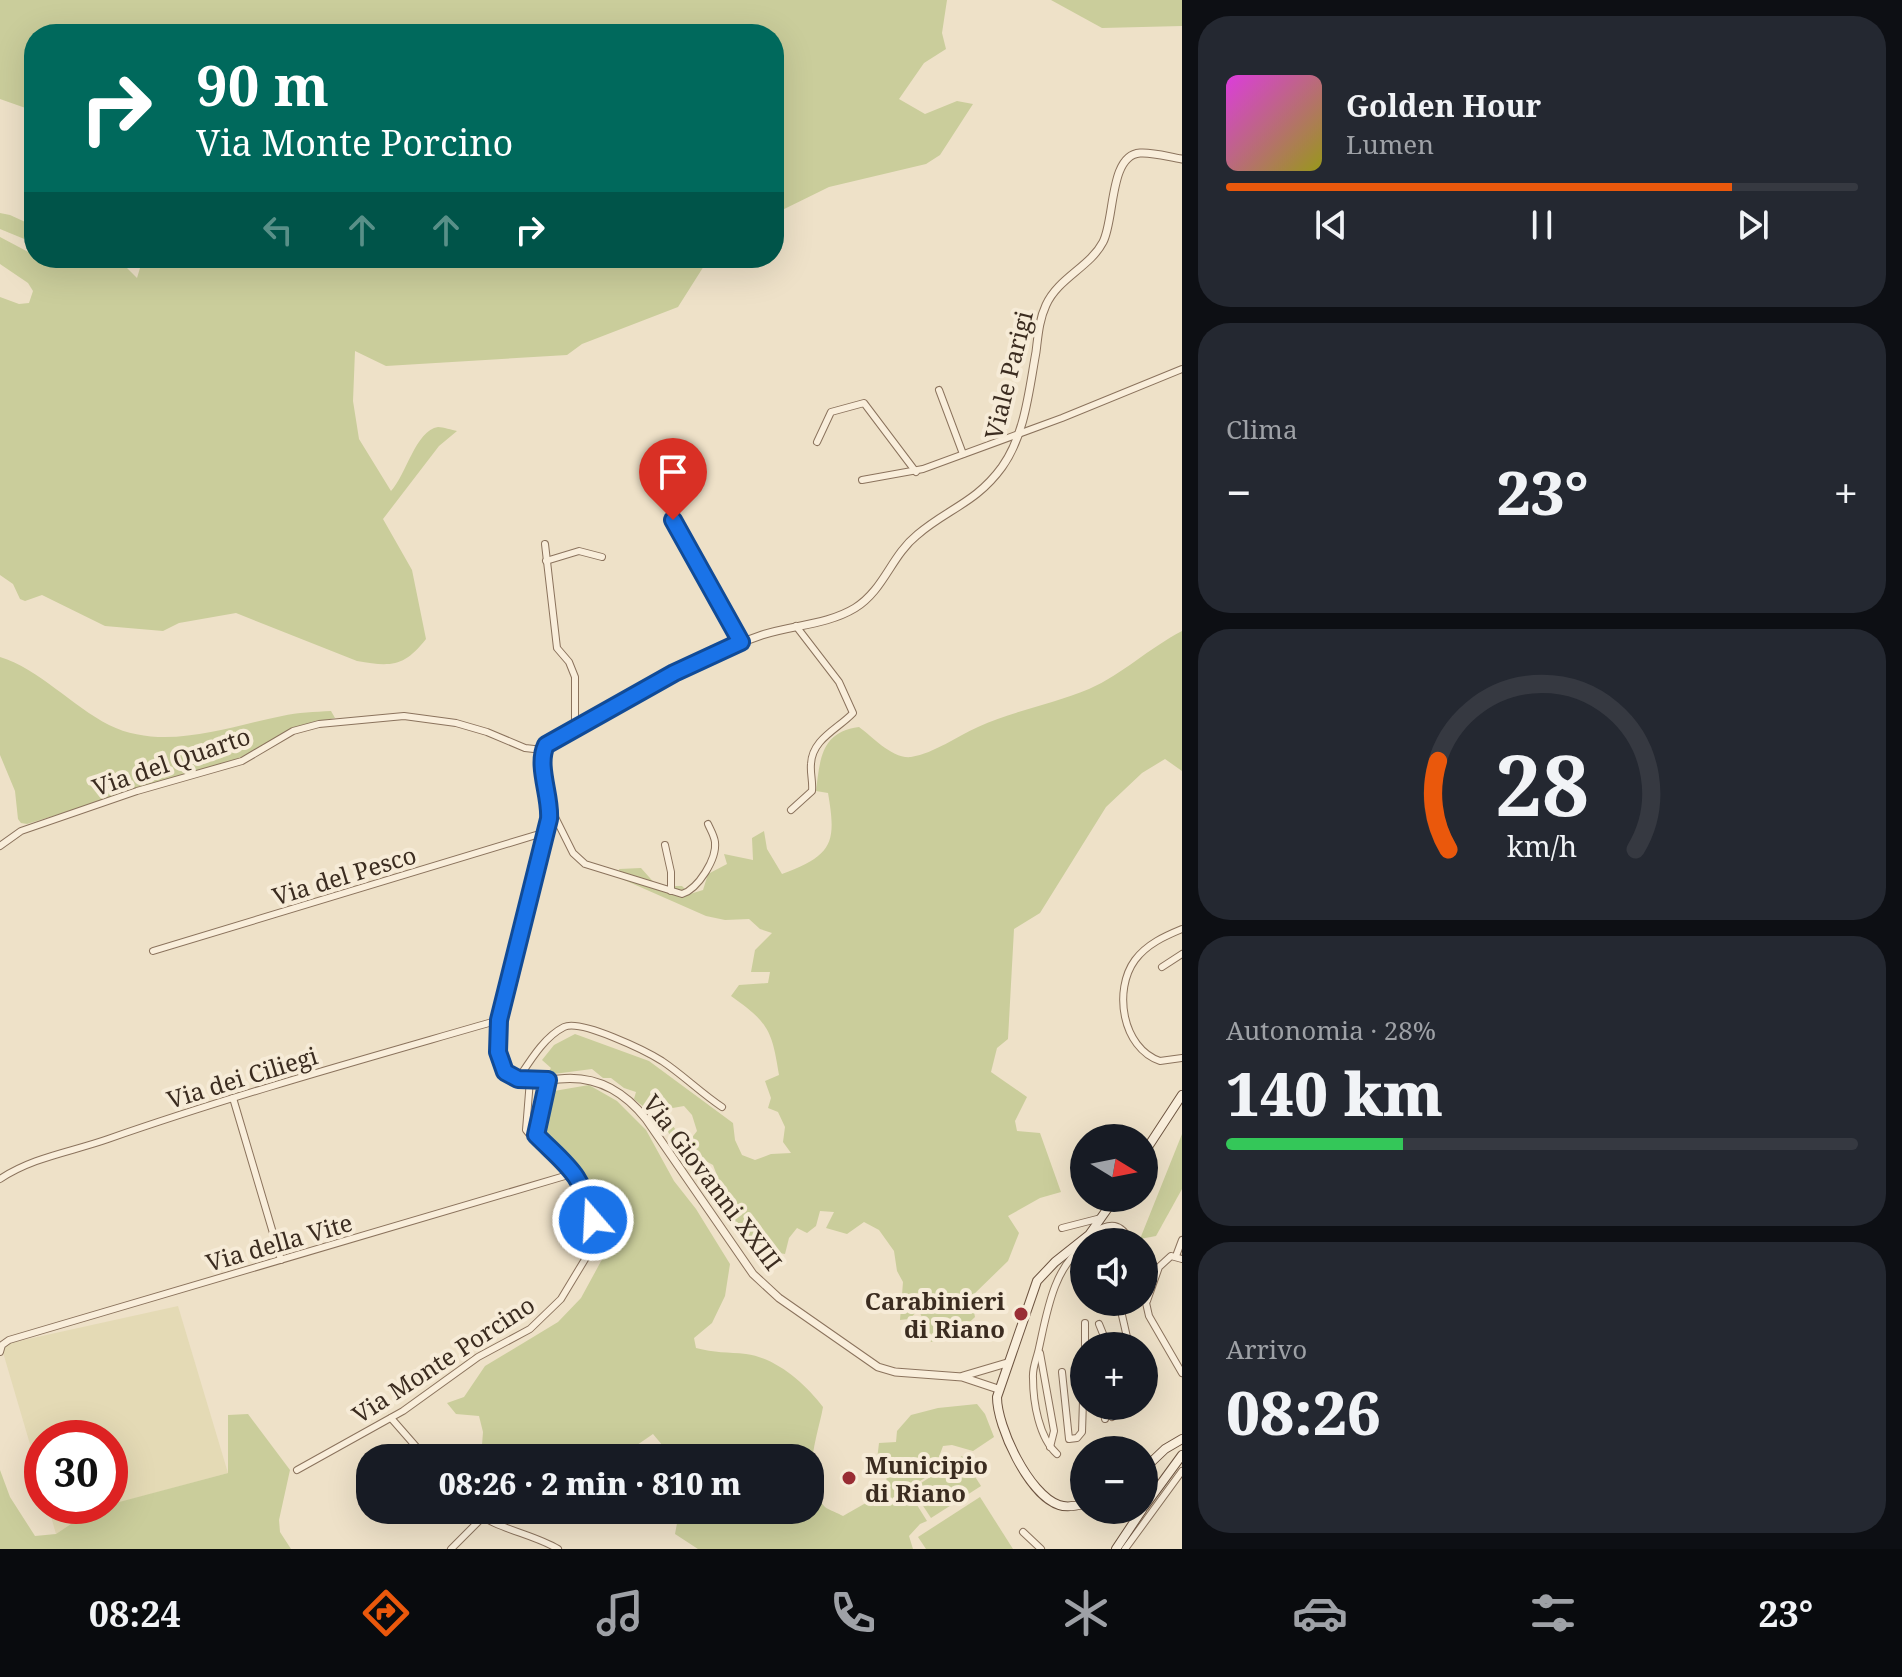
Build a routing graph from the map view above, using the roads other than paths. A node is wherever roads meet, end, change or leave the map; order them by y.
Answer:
1 (1182, 159) edge
2 (1182, 369) edge
3 (939, 390) dead end
4 (1020, 431) junction
5 (817, 442) dead end
6 (963, 454) junction
7 (916, 472) junction
8 (862, 480) dead end
9 (673, 520) dead end
10 (545, 544) dead end
11 (602, 557) dead end
12 (546, 561) junction
13 (796, 626) junction
14 (741, 642) junction
15 (575, 728) junction
16 (543, 750) junction
17 (549, 805) junction
18 (791, 810) dead end
19 (708, 824) dead end
20 (546, 832) junction
21 (665, 845) dead end
22 (0, 846) edge
23 (671, 891) junction
24 (1182, 929) edge
25 (153, 951) dead end
26 (1182, 954) edge
27 (1162, 967) dead end
28 (499, 1020) junction
29 (1182, 1058) edge
30 (518, 1079) junction
31 (530, 1080) junction
32 (548, 1080) junction
33 (1182, 1095) edge
34 (233, 1098) junction
35 (722, 1107) dead end
36 (1158, 1132) edge
37 (536, 1135) junction
38 (575, 1173) junction
39 (0, 1179) edge
40 (1106, 1212) edge
41 (1103, 1217) junction
42 (1062, 1228) dead end
43 (1094, 1228) edge
44 (1100, 1228) edge
45 (1121, 1228) edge
46 (1182, 1240) edge
47 (1070, 1255) edge
48 (1070, 1257) edge
49 (1179, 1258) edge
50 (281, 1260) junction
51 (1158, 1272) edge
52 (1149, 1316) edge
53 (1085, 1323) dead end
54 (1101, 1327) dead end
55 (1085, 1332) edge
56 (1102, 1332) edge
57 (1039, 1350) junction
58 (0, 1352) edge
59 (1007, 1363) junction
60 (1062, 1372) dead end
61 (1182, 1373) edge
62 (962, 1377) junction
63 (998, 1389) junction
64 (391, 1418) junction
65 (1081, 1420) edge
66 (1182, 1439) edge
67 (414, 1444) edge
68 (1050, 1447) junction
69 (1057, 1454) dead end
70 (1182, 1455) edge
71 (1158, 1456) edge
72 (297, 1470) dead end
73 (1182, 1471) edge
74 (1158, 1488) edge
75 (1070, 1506) edge
76 (476, 1524) edge
77 (499, 1524) edge
78 (1133, 1524) edge
79 (1023, 1532) dead end
80 (451, 1549) edge
81 (558, 1549) edge
82 (1041, 1549) edge
83 (1116, 1549) edge
84 (1125, 1549) edge

1 - 4 street, Viale Parigi
2 - 4 street
3 - 6 street
4 - 6 street
4 - 13 street, Viale Parigi
5 - 7 street
6 - 7 street
7 - 8 street
9 - 14 street
10 - 12 street
11 - 12 street
12 - 15 street
13 - 14 street, Viale Parigi
13 - 18 street
14 - 15 street, Viale Parigi
15 - 16 street, Viale Parigi
16 - 17 street
16 - 22 street, Via del Quarto
17 - 20 street
17 - 23 street
19 - 23 street
20 - 25 street, Via del Pesco
20 - 28 street
21 - 23 street
24 - 29 street
26 - 27 street
28 - 30 street
28 - 34 street, Via dei Ciliegi
30 - 31 street, Via Giovanni XXIII
30 - 35 street
31 - 32 street, Via Giovanni XXIII
31 - 37 street
32 - 37 street
32 - 62 street, Via Giovanni XXIII
33 - 36 main road
34 - 39 street, Via dei Ciliegi
34 - 50 street
37 - 38 street, Via Monte Porcino
38 - 50 street, Via della Vite
38 - 64 street, Via Monte Porcino
40 - 41 main road
41 - 42 street
41 - 43 main road
44 - 45 street
46 - 49 street
47 - 59 main road
48 - 57 street
49 - 51 street
50 - 58 street, Via della Vite
52 - 61 street
53 - 55 street
54 - 56 street
57 - 68 street
57 - 68 street
59 - 62 street, Via Giovanni XXIII
59 - 63 main road
60 - 65 street
62 - 63 street, Via Giovanni XXIII
63 - 75 main road
64 - 67 street
64 - 72 street, Via Monte Porcino
66 - 71 main road
68 - 69 street
70 - 74 main road
73 - 84 street
76 - 80 street
77 - 81 street
78 - 83 main road
79 - 82 street

